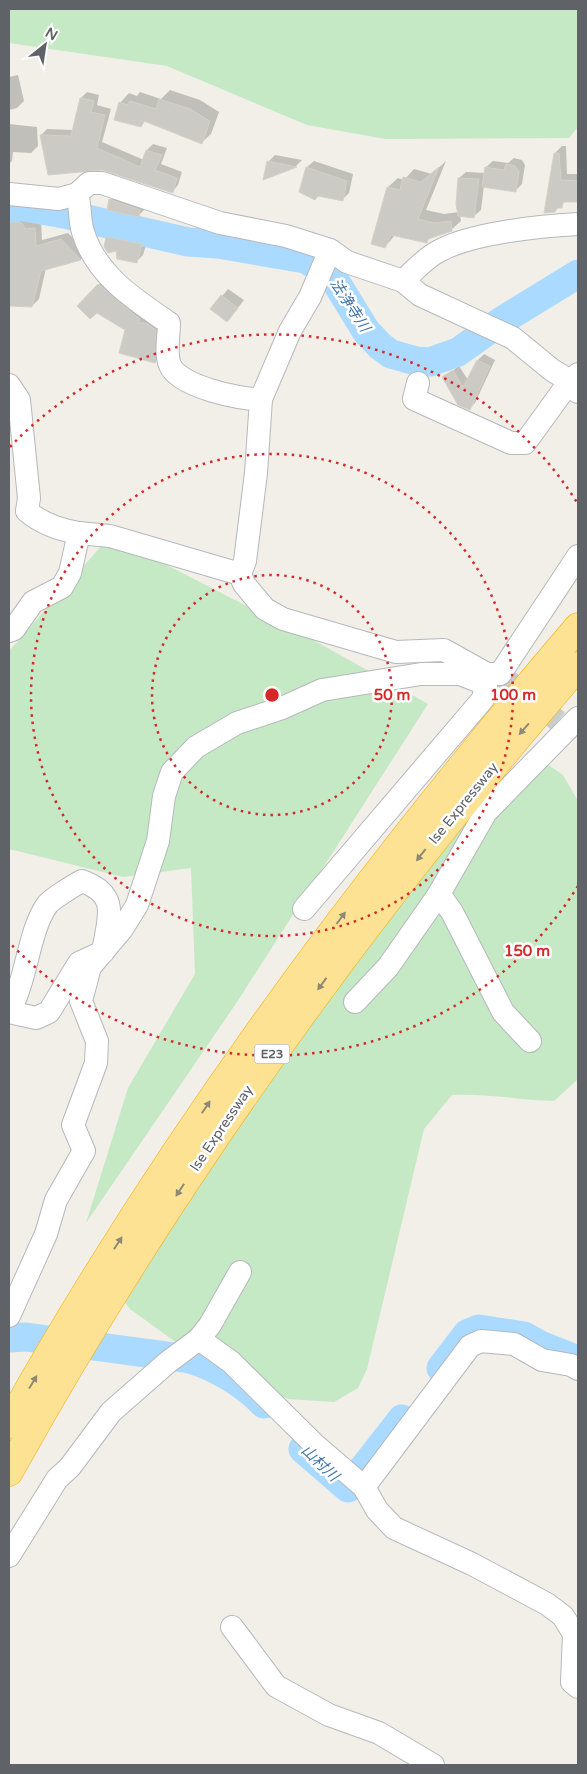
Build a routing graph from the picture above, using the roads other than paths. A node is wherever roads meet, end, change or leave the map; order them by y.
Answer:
1 (9, 194) edge
2 (77, 194) junction
3 (578, 224) edge
4 (330, 250) junction
5 (403, 281) junction
6 (418, 383) dead end
7 (576, 383) edge
8 (9, 385) edge
9 (261, 399) junction
10 (79, 533) junction
11 (578, 556) edge
12 (240, 574) junction
13 (578, 627) edge
14 (9, 631) edge
15 (578, 666) edge
16 (487, 679) junction
17 (568, 722) edge
18 (439, 894) junction
19 (304, 909) dead end
20 (103, 952) junction
21 (355, 1002) dead end
22 (11, 1005) edge
23 (530, 1041) dead end
24 (240, 1272) dead end
25 (9, 1316) edge
26 (199, 1339) junction
27 (578, 1370) edge
28 (9, 1424) edge
29 (9, 1472) edge
30 (364, 1487) junction
31 (9, 1556) edge
32 (232, 1627) dead end
33 (578, 1687) edge
34 (433, 1765) edge

1 - 2 street
2 - 4 street
2 - 9 street
3 - 5 street
4 - 5 street
4 - 9 street
5 - 7 street
6 - 7 street
8 - 10 street
9 - 12 street
10 - 12 street
10 - 14 street
11 - 16 street
12 - 16 street
28 -> 13 highway, Ise Expressway / E23
15 -> 29 highway, Ise Expressway / E23
16 - 19 street
16 - 20 street
17 - 18 street
18 - 21 street
18 - 23 street
20 - 22 street
20 - 22 street
20 - 25 street
24 - 26 street
26 - 30 street
26 - 31 street
27 - 30 street
30 - 33 street
32 - 34 street

